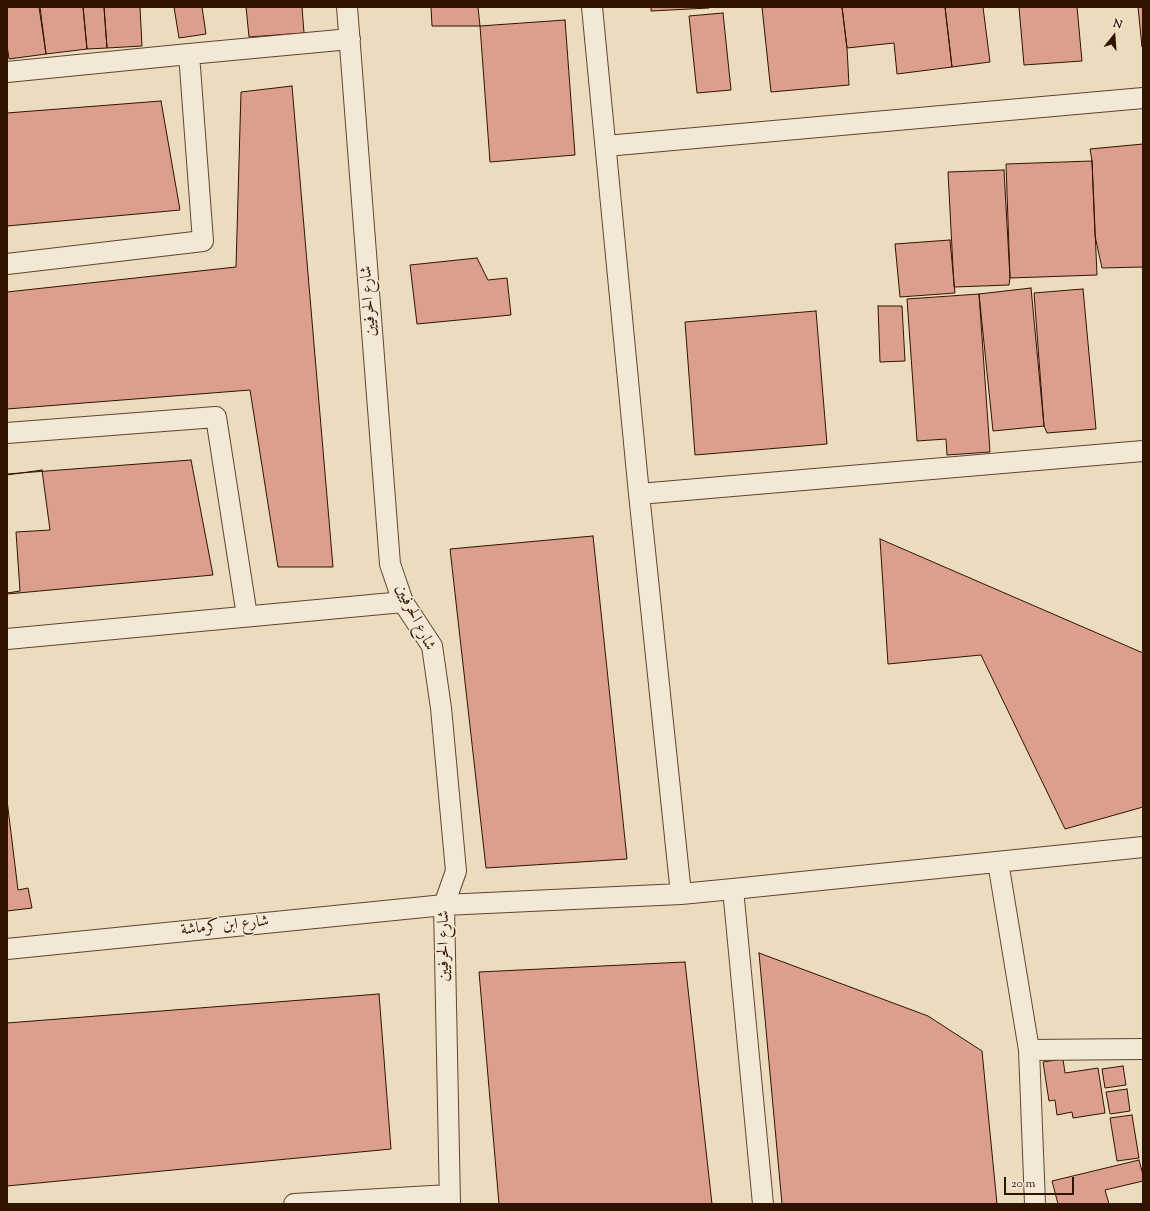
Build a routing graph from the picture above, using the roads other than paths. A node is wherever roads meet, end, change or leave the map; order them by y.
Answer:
1 (347, 7) edge
2 (592, 7) edge
3 (350, 39) junction
4 (189, 54) junction
5 (7, 72) edge
6 (1143, 98) edge
7 (606, 146) junction
8 (7, 264) edge
9 (7, 433) edge
10 (1143, 451) edge
11 (639, 494) junction
12 (403, 602) junction
13 (247, 616) junction
14 (7, 639) edge
15 (1143, 847) edge
16 (998, 862) junction
17 (733, 889) junction
18 (681, 894) junction
19 (444, 904) junction
20 (7, 949) edge
21 (1143, 1049) edge
22 (1029, 1050) junction
23 (449, 1199) edge
24 (294, 1204) edge
25 (763, 1204) edge
26 (1035, 1204) edge

1 - 3 street, شارع الحرفيين
2 - 7 street
3 - 4 street
3 - 12 street, شارع الحرفيين
4 - 5 street
4 - 8 street
6 - 7 street
7 - 11 street
9 - 13 street
10 - 11 street
11 - 18 street
12 - 13 street
12 - 19 street, شارع الحرفيين
13 - 14 street
15 - 16 street, شارع ابن كرماشة
16 - 17 street, شارع ابن كرماشة
16 - 22 street
17 - 18 street, شارع ابن كرماشة
17 - 25 street
18 - 19 street, شارع ابن كرماشة
19 - 20 street, شارع ابن كرماشة
19 - 23 street, شارع الحرفيين
21 - 22 street
22 - 26 street
23 - 24 street

